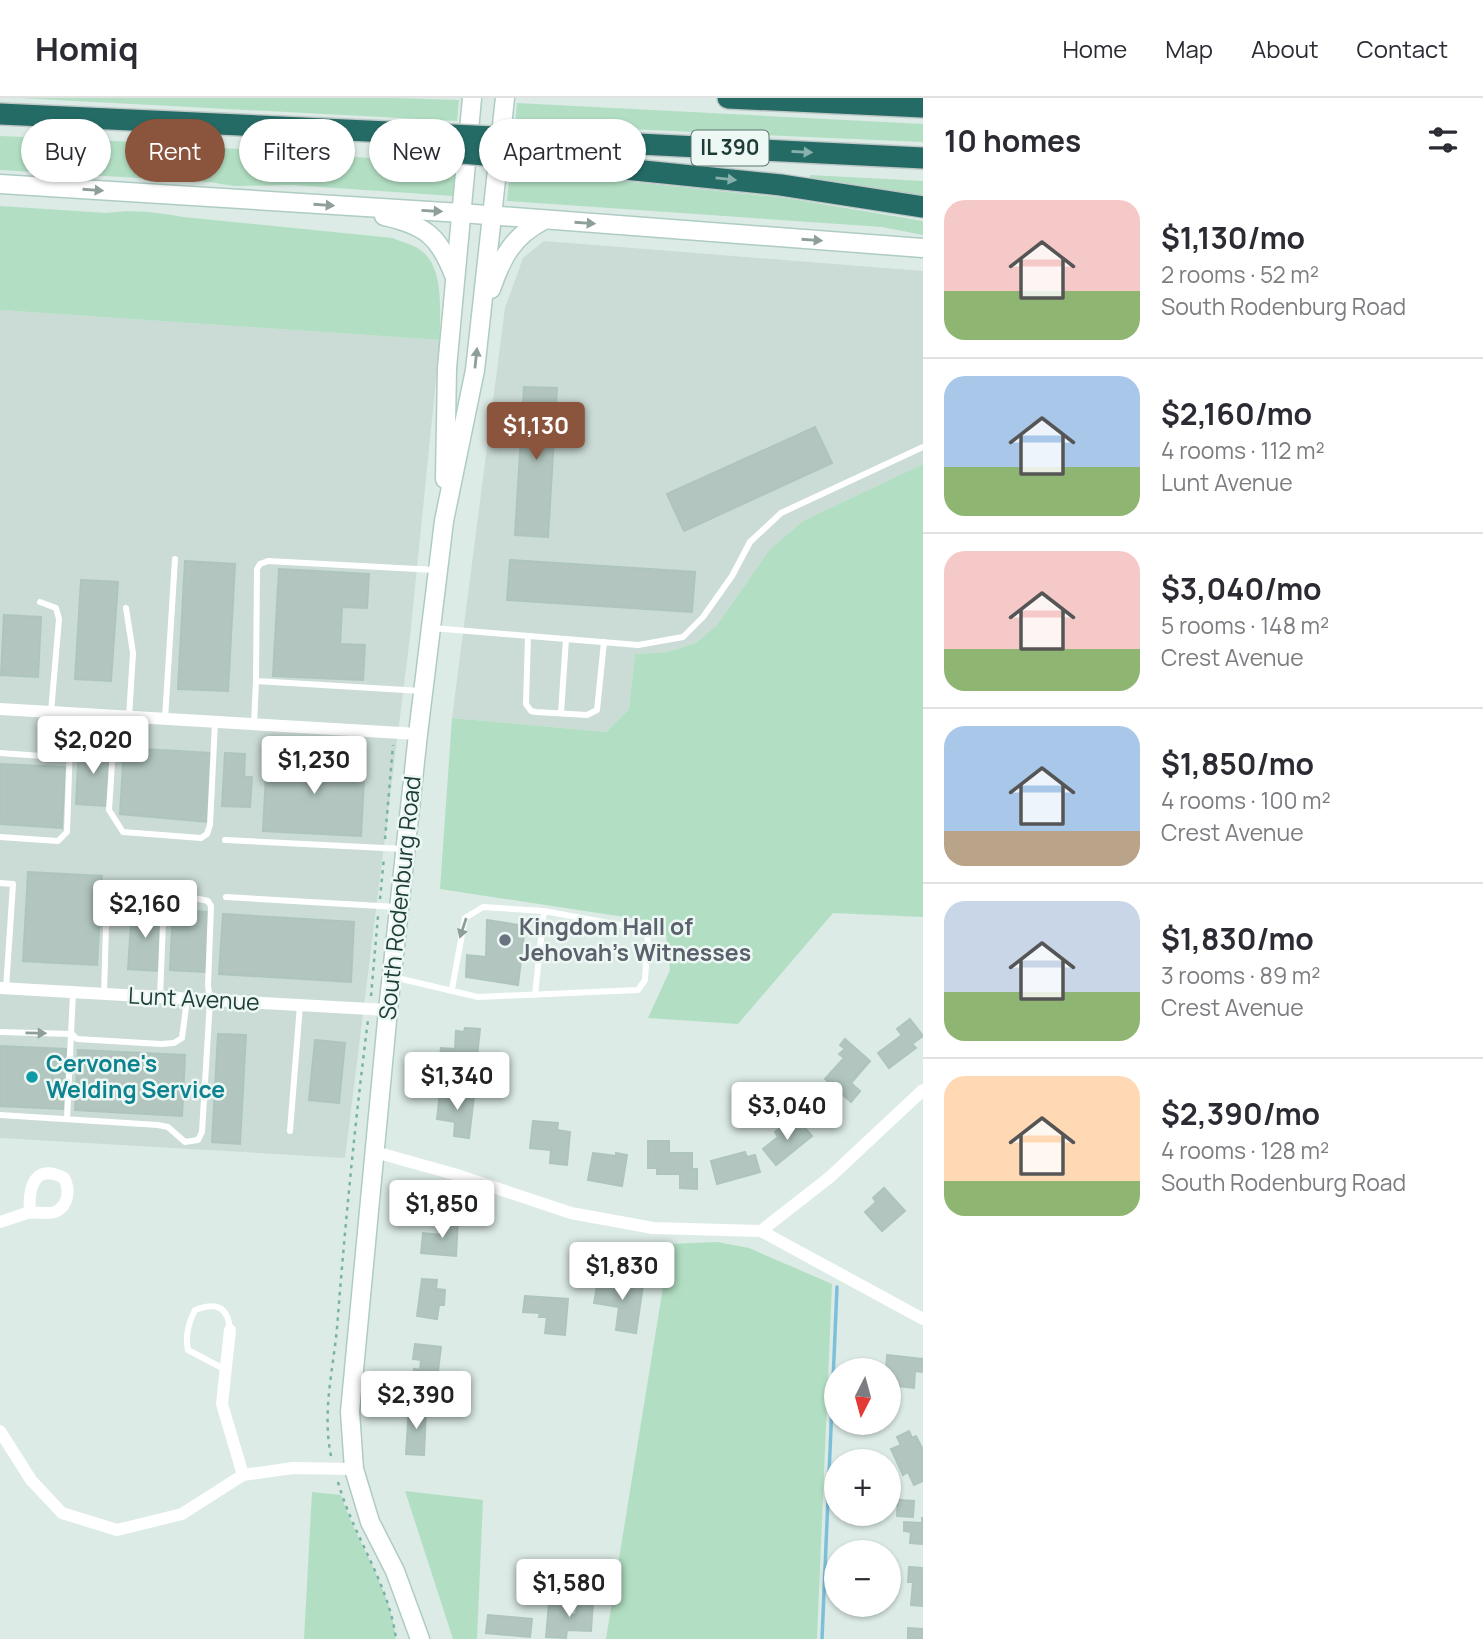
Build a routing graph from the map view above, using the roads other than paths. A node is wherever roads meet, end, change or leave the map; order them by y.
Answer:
1 (472, 98) edge
2 (505, 98) edge
3 (728, 98) edge
4 (923, 107) edge
5 (0, 114) edge
6 (479, 145) edge
7 (646, 152) edge
8 (923, 158) edge
9 (646, 165) edge
10 (0, 184) edge
11 (354, 207) junction
12 (923, 207) edge
13 (461, 213) junction
14 (492, 215) junction
15 (544, 220) junction
16 (923, 248) edge
17 (455, 279) junction
18 (481, 319) junction
19 (923, 447) edge
20 (444, 521) junction
21 (176, 559) dead end
22 (438, 570) junction
23 (40, 602) dead end
24 (126, 608) dead end
25 (431, 628) junction
26 (528, 636) junction
27 (566, 639) junction
28 (604, 642) junction
29 (256, 681) junction
30 (424, 691) junction
31 (0, 709) edge
32 (51, 712) junction
33 (71, 713) junction
34 (562, 713) junction
35 (115, 716) junction
36 (129, 717) junction
37 (165, 719) junction
38 (215, 722) junction
39 (254, 724) junction
40 (418, 734) junction
41 (0, 753) edge
42 (70, 758) junction
43 (0, 837) edge
44 (225, 840) dead end
45 (406, 849) junction
46 (0, 883) edge
47 (107, 890) dead end
48 (134, 895) dead end
49 (164, 897) junction
50 (226, 897) dead end
51 (399, 907) junction
52 (544, 911) junction
53 (391, 977) junction
54 (3, 989) edge
55 (452, 989) junction
56 (73, 993) junction
57 (104, 994) junction
58 (535, 995) junction
59 (160, 997) junction
60 (187, 999) junction
61 (210, 1000) junction
62 (299, 1005) junction
63 (388, 1010) junction
64 (0, 1032) edge
65 (72, 1034) junction
66 (923, 1090) edge
67 (0, 1115) edge
68 (67, 1119) junction
69 (290, 1131) dead end
70 (375, 1152) junction
71 (30, 1212) dead end
72 (0, 1222) edge
73 (761, 1231) junction
74 (923, 1319) edge
75 (230, 1330) joint
76 (226, 1370) junction
77 (0, 1431) edge
78 (354, 1469) junction
79 (243, 1475) junction
80 (420, 1639) edge

1 - 13 street, South Rodenburg Road
2 - 14 street, South Rodenburg Road
3 - 4 highway, IL 390
5 - 6 highway, IL 390, bridge
7 -> 8 highway, IL 390
9 -> 12 highway
10 -> 11 street
11 -> 13 street
11 - 17 street
13 - 14 street
13 - 17 street, South Rodenburg Road
14 - 15 street
14 - 18 street, South Rodenburg Road
15 -> 16 street
15 - 18 street
17 - 20 street, South Rodenburg Road
20 -> 18 street, South Rodenburg Road
19 - 28 lane
20 - 22 street, South Rodenburg Road
21 - 37 lane
22 - 25 street, South Rodenburg Road
22 - 29 lane
23 - 32 lane
24 - 36 lane
25 - 26 lane
25 - 30 street, South Rodenburg Road
26 - 27 lane
26 - 34 lane
27 - 28 lane
27 - 34 lane
28 - 34 lane
29 - 30 lane
29 - 39 lane
30 - 40 street, South Rodenburg Road
31 - 32 street
32 - 33 street
33 - 35 street
33 - 42 lane
35 - 36 street
35 - 38 lane
36 - 37 street
37 - 38 street
38 - 39 street
39 - 40 street
40 - 45 street, South Rodenburg Road
41 - 42 lane
42 - 43 lane
44 - 45 lane
45 - 51 street, South Rodenburg Road
46 - 54 lane
47 - 57 lane
48 - 49 lane
49 - 59 lane
49 - 61 lane
50 - 51 lane
51 - 53 street, South Rodenburg Road
52 -> 55 lane
52 - 58 lane
52 - 58 lane
53 - 55 lane
53 - 63 street, South Rodenburg Road
54 - 56 street, Lunt Avenue
55 - 58 lane
56 - 57 street, Lunt Avenue
56 - 65 lane
57 - 59 street, Lunt Avenue
59 - 60 street, Lunt Avenue
60 - 61 street, Lunt Avenue
60 - 65 lane
61 - 62 street, Lunt Avenue
61 - 68 lane
62 - 63 street, Lunt Avenue
62 - 69 lane
63 - 70 street, South Rodenburg Road
64 -> 65 lane
65 - 68 lane
66 - 73 street
67 - 68 lane
70 - 73 street
70 - 78 street, South Rodenburg Road
71 - 72 street
73 - 74 street
75 - 76 street
75 - 76 lane
76 - 79 street
77 - 79 street
78 - 79 street
78 - 80 street, South Rodenburg Road

